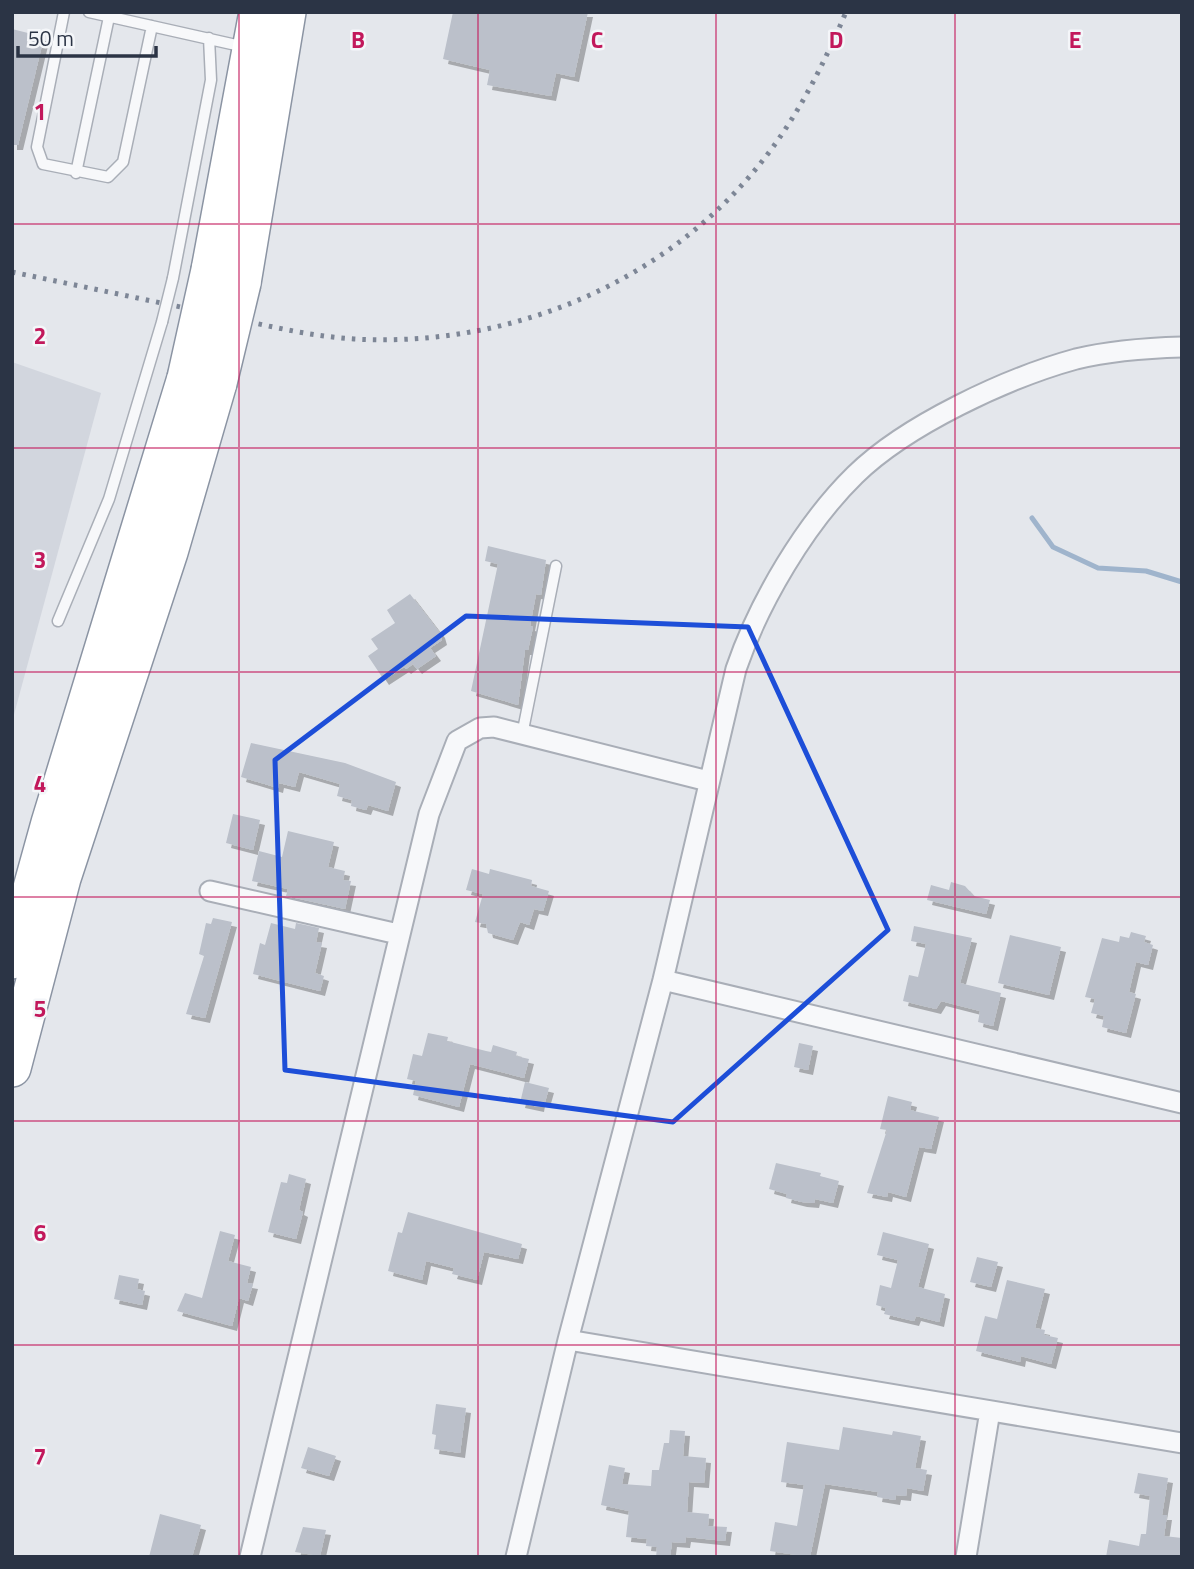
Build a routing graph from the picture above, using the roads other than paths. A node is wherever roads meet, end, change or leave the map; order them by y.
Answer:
1 (64, 12) edge
2 (89, 12) edge
3 (258, 12) edge
4 (287, 12) edge
5 (109, 17) junction
6 (152, 26) junction
7 (209, 38) junction
8 (253, 49) junction
9 (76, 173) junction
10 (226, 276) junction
11 (1182, 347) edge
12 (202, 381) junction
13 (556, 566) dead end
14 (58, 621) dead end
15 (522, 735) junction
16 (708, 781) junction
17 (210, 891) dead end
18 (398, 934) junction
19 (12, 960) edge
20 (663, 979) junction
21 (12, 1068) edge
22 (1182, 1103) edge
23 (568, 1340) junction
24 (990, 1412) junction
25 (1182, 1443) edge
26 (250, 1557) edge
27 (516, 1557) edge
28 (966, 1557) edge

1 - 9 lane
2 - 5 lane
3 - 8 highway
4 - 10 highway
5 - 6 lane
5 - 9 lane
6 - 7 lane
6 - 9 lane
7 - 8 lane
7 - 14 lane, bridge
8 - 10 highway
10 - 12 highway, bridge
11 - 16 street
12 - 19 highway
12 - 21 highway
13 - 15 lane
15 - 16 street
15 - 18 street
16 - 20 street
17 - 18 street
18 - 26 street
20 - 22 street
20 - 23 street
23 - 24 street
23 - 27 street
24 - 25 street
24 - 28 street

